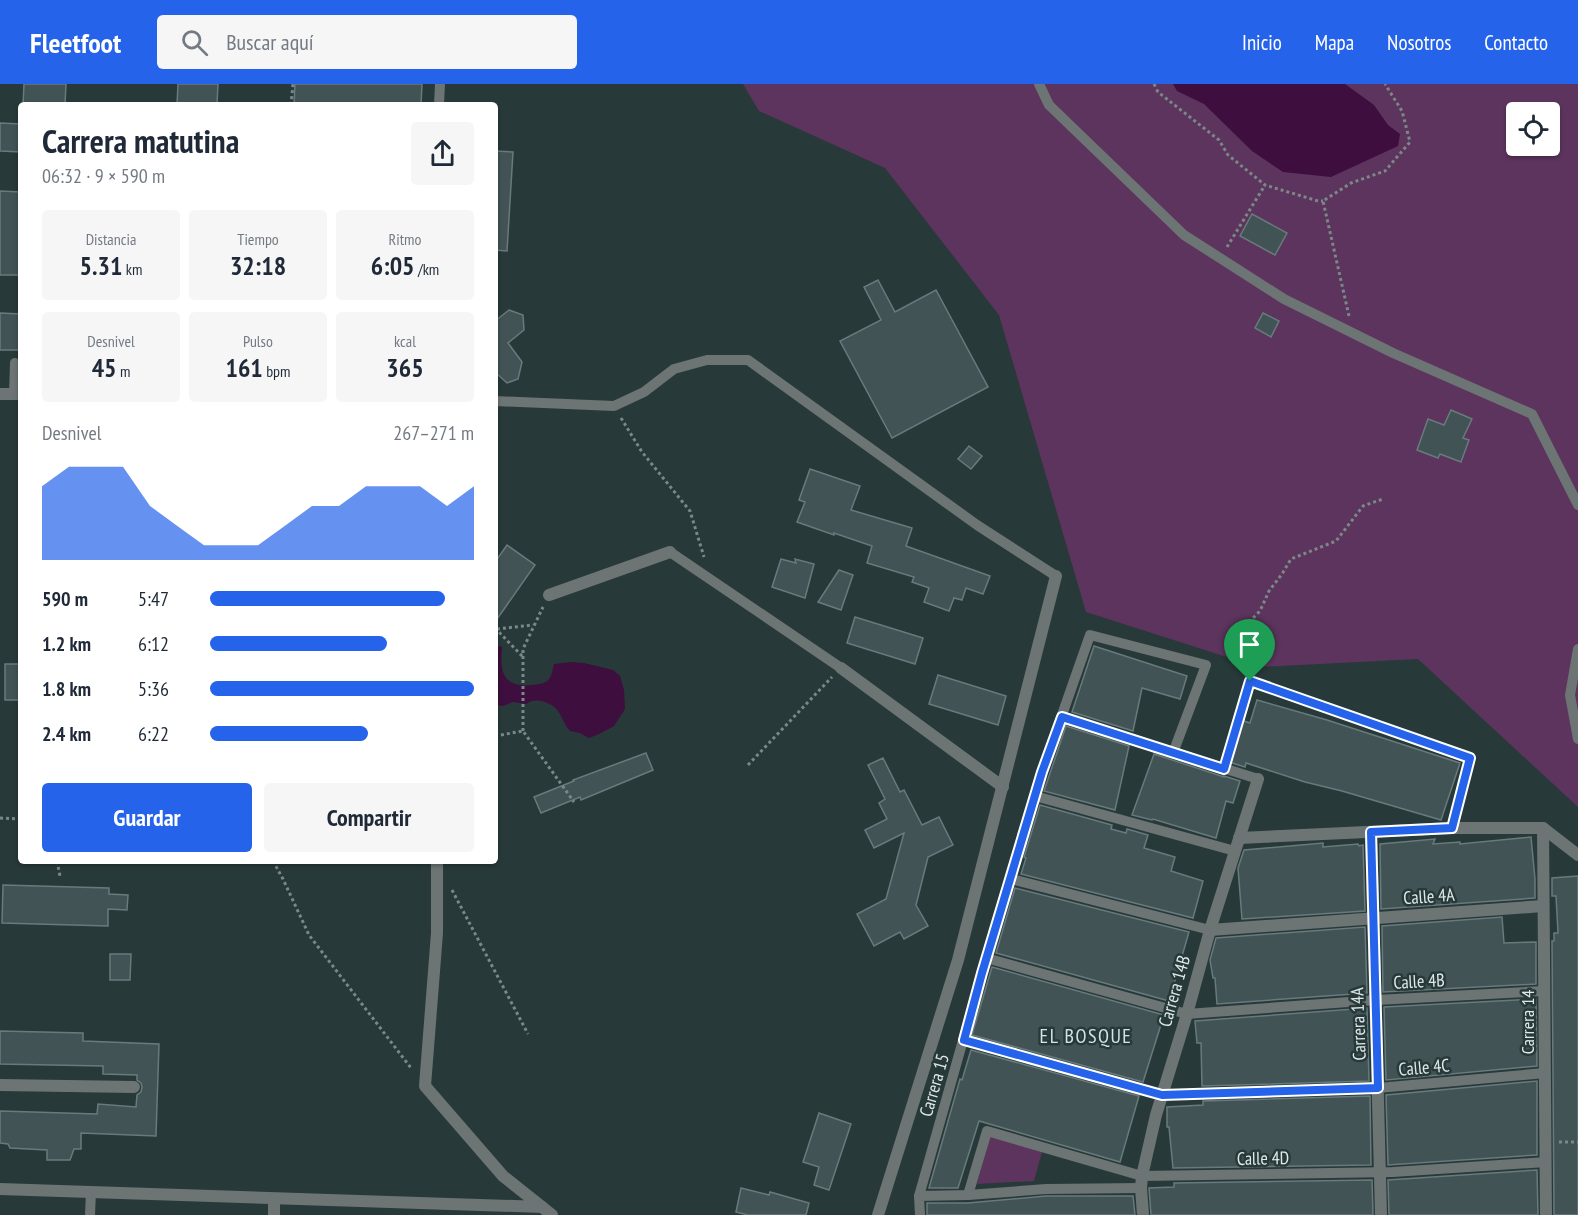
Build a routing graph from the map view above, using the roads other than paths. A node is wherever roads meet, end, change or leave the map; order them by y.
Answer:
1 (440, 84) edge
2 (1039, 84) edge
3 (440, 102) edge
4 (15, 363) dead end
5 (0, 394) edge
6 (18, 394) edge
7 (498, 401) edge
8 (1578, 505) edge
9 (670, 552) joint
10 (1056, 576) joint
11 (549, 595) road end
12 (1578, 649) edge
13 (841, 668) joint
14 (1250, 681) road end
15 (1062, 717) junction
16 (1578, 739) edge
17 (1173, 753) junction
18 (1258, 779) joint
19 (1003, 787) junction
20 (1035, 796) junction
21 (1452, 828) junction
22 (1543, 828) junction
23 (1371, 832) junction
24 (1239, 838) junction
25 (1235, 851) junction
26 (1578, 855) edge
27 (436, 864) edge
28 (1011, 879) junction
29 (1543, 906) junction
30 (1374, 918) junction
31 (1210, 930) junction
32 (986, 958) junction
33 (1544, 991) junction
34 (1376, 1000) junction
35 (1187, 1014) junction
36 (964, 1040) junction
37 (1545, 1073) junction
38 (0, 1084) edge
39 (134, 1087) dead end
40 (1378, 1088) junction
41 (1162, 1095) junction
42 (1546, 1162) junction
43 (1380, 1173) junction
44 (1142, 1182) junction
45 (0, 1189) edge
46 (91, 1192) junction
47 (968, 1195) junction
48 (919, 1196) junction
49 (274, 1199) junction
50 (547, 1211) edge
51 (90, 1215) edge
52 (274, 1215) edge
53 (878, 1215) edge
54 (920, 1215) edge
55 (1143, 1215) edge
56 (1381, 1215) edge
57 (1546, 1215) edge

1 - 3 lane
2 - 8 lane
4 - 6 lane
5 - 6 street
7 - 10 lane
9 - 11 street
9 - 13 lane
10 - 19 street
12 - 16 lane
13 - 19 street
14 - 21 lane
15 - 17 lane
15 - 17 lane, Carrera 15
15 - 20 lane, Carrera 15
17 - 18 lane
18 - 24 street, Carrera 14B
19 - 53 street
20 - 25 lane
20 - 28 lane, Carrera 15
21 - 22 street
21 - 23 street
22 - 26 street
22 - 29 street, Carrera 14
23 - 24 street
23 - 30 street, Carrera 14A
24 - 25 street, Carrera 14B
25 - 31 street, Carrera 14B
27 - 50 street
28 - 31 lane
28 - 32 lane, Carrera 15
29 - 30 street, Calle 4A
29 - 33 street, Carrera 14
30 - 31 street, Calle 4A
30 - 34 street, Carrera 14A
31 - 35 street, Carrera 14B
32 - 35 lane, Calle 4B
32 - 36 lane, Carrera 15
33 - 34 lane, Calle 4B
33 - 37 street, Carrera 14
34 - 35 lane, Calle 4B
34 - 40 street, Carrera 14A
35 - 41 street, Carrera 14B
36 - 41 lane, Calle 4C
36 - 48 lane, Carrera 15
37 - 40 lane, Calle 4C
37 - 42 street, Carrera 14
38 - 39 street
40 - 41 lane, Calle 4C
40 - 43 street, Carrera 14A
41 - 44 street, Carrera 14B
42 - 43 lane, Calle 4D
42 - 57 street, Carrera 14
43 - 44 lane, Calle 4D
43 - 56 street, Carrera 14A
44 - 47 lane, Calle 4D
44 - 47 lane, Calle 4D
44 - 55 street, Carrera 14B
45 - 46 street
46 - 49 street
46 - 51 lane
47 - 48 lane, Calle 4D
48 - 54 lane
49 - 50 street
49 - 52 street

